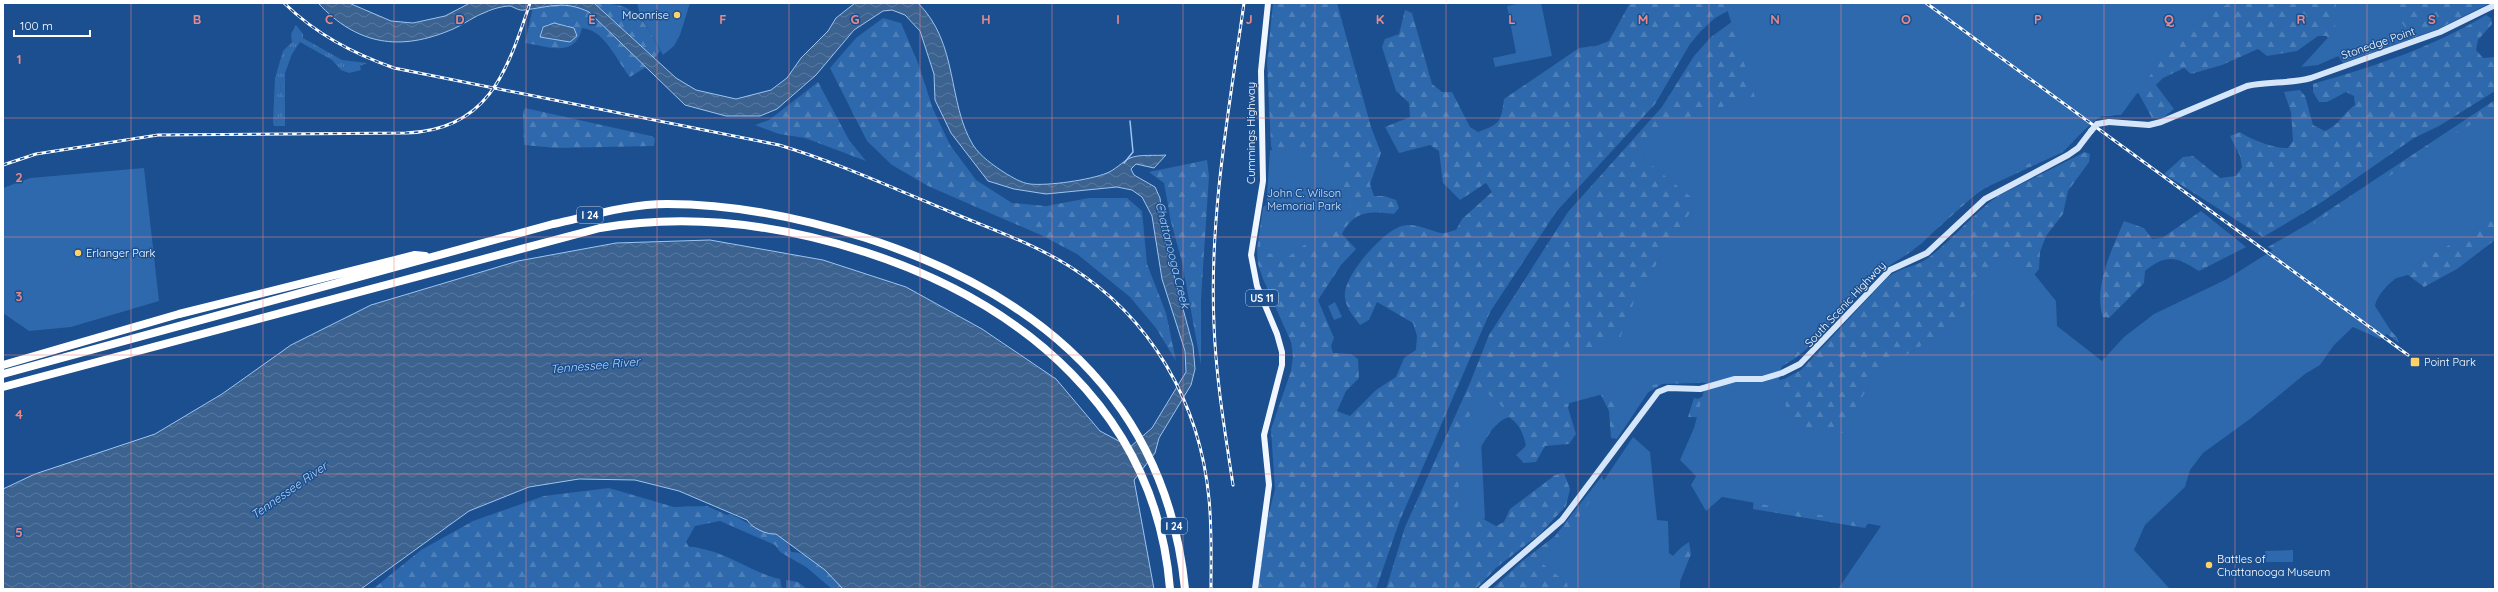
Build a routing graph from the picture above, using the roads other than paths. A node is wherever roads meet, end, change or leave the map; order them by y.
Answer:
1 (1268, 3) edge
2 (2495, 5) edge
3 (2311, 78) joint
4 (432, 257) junction
5 (3, 364) edge
6 (3, 374) edge
7 (3, 387) edge
8 (1170, 589) edge
9 (1185, 589) edge
10 (1255, 589) edge
11 (1482, 589) edge

1 - 10 main road, Cummings Highway / US 11
2 - 3 main road, Stonedge Point
3 - 11 main road, South Scenic Highway, bridge
4 - 5 highway
4 - 6 highway, I 24
4 - 9 highway, I 24
7 - 8 highway, I 24

